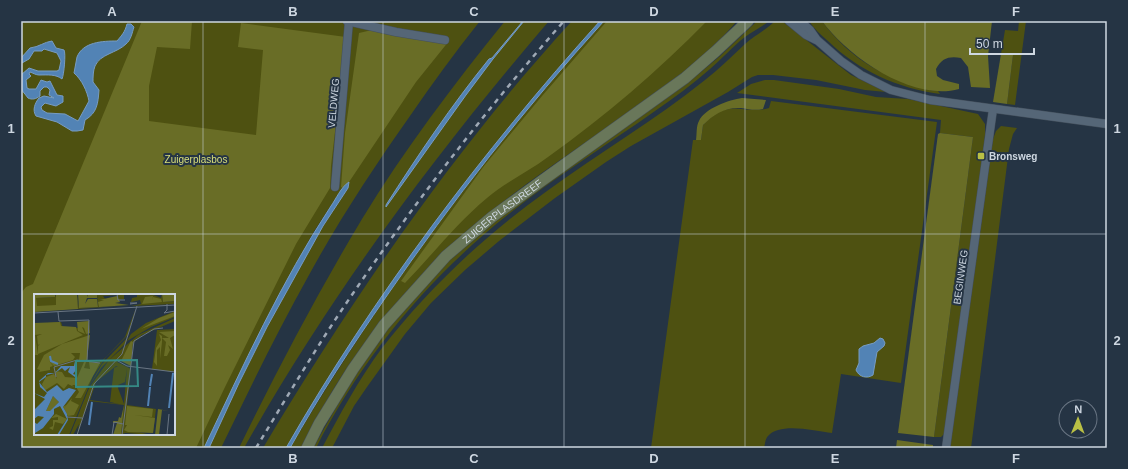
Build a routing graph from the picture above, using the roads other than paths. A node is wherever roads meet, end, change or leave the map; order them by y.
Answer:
1 (348, 21) edge
2 (748, 21) edge
3 (789, 21) edge
4 (800, 21) edge
5 (445, 40) dead end
6 (817, 40) junction
7 (993, 109) junction
8 (1107, 124) edge
9 (335, 187) dead end
10 (307, 448) edge
11 (946, 448) edge

1 - 5 street, VELDWEG
1 - 9 street, VELDWEG
2 - 10 main road, ZUIGERPLASDREEF
3 - 6 street
4 - 6 street
6 - 7 street
7 - 8 street
7 - 11 street, BEGINWEG

